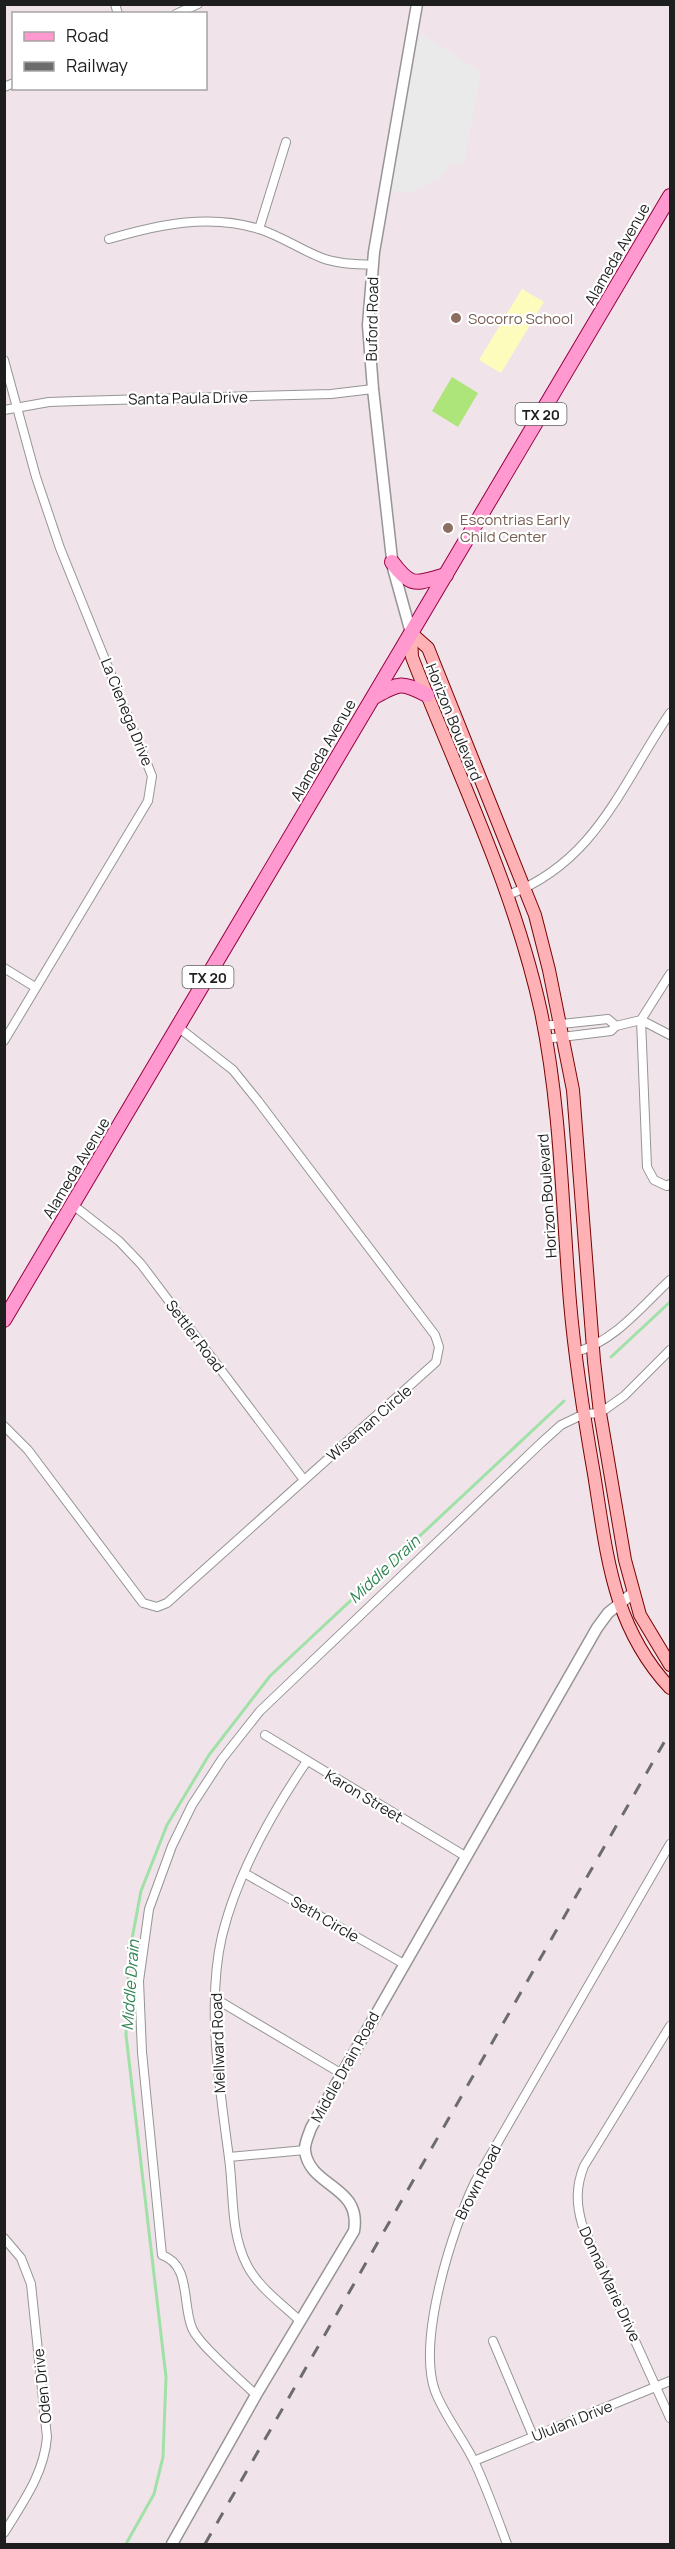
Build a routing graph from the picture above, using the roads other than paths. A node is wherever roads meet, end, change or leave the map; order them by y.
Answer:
1 (198, 4) edge
2 (417, 4) edge
3 (180, 12) edge
4 (286, 142) dead end
5 (670, 195) edge
6 (259, 229) junction
7 (109, 239) dead end
8 (373, 265) junction
9 (4, 360) edge
10 (372, 389) junction
11 (17, 407) junction
12 (4, 410) edge
13 (392, 562) junction
14 (446, 575) junction
15 (411, 633) junction
16 (427, 695) junction
17 (372, 698) junction
18 (670, 713) edge
19 (524, 890) junction
20 (508, 895) junction
21 (4, 968) edge
22 (670, 974) edge
23 (35, 987) junction
24 (641, 1020) junction
25 (560, 1023) junction
26 (543, 1026) junction
27 (616, 1026) junction
28 (178, 1027) junction
29 (670, 1035) edge
30 (563, 1036) junction
31 (545, 1039) junction
32 (4, 1041) edge
33 (670, 1184) edge
34 (73, 1205) junction
35 (670, 1280) edge
36 (4, 1320) edge
37 (593, 1347) junction
38 (670, 1350) edge
39 (576, 1352) junction
40 (600, 1413) junction
41 (584, 1414) junction
42 (4, 1426) edge
43 (304, 1480) junction
44 (633, 1593) junction
45 (619, 1605) junction
46 (670, 1665) edge
47 (670, 1688) edge
48 (265, 1735) dead end
49 (307, 1761) junction
50 (670, 1844) edge
51 (465, 1856) junction
52 (246, 1874) junction
53 (404, 1964) junction
54 (216, 1999) junction
55 (670, 2026) edge
56 (342, 2074) junction
57 (305, 2150) junction
58 (229, 2157) junction
59 (4, 2238) edge
60 (300, 2321) junction
61 (493, 2341) dead end
62 (670, 2381) edge
63 (657, 2386) junction
64 (256, 2395) junction
65 (670, 2418) edge
66 (534, 2436) junction
67 (474, 2462) junction
68 (4, 2533) edge
69 (172, 2544) edge
70 (507, 2544) edge

1 - 3 street
2 - 8 street, Buford Road
4 - 6 street
5 - 14 main road, Alameda Avenue / TX 20
6 - 7 street
6 - 8 street
8 - 10 street, Buford Road
9 - 11 street, La Cienega Drive
10 - 11 street, Santa Paula Drive
10 - 13 street, Buford Road
11 - 12 street, Santa Paula Drive
11 - 23 street, La Cienega Drive
13 - 14 main road
13 - 15 street, Buford Road
14 - 15 main road, Alameda Avenue / TX 20
15 - 16 main road, Horizon Boulevard
15 - 17 main road, Alameda Avenue / TX 20
15 - 19 main road, Horizon Boulevard
16 - 17 main road
16 - 20 main road, Horizon Boulevard
17 - 28 main road, Alameda Avenue / TX 20
18 - 19 street
19 - 20 street
19 - 25 main road, Horizon Boulevard
20 - 26 main road, Horizon Boulevard
21 - 23 street
22 - 24 street
23 - 32 street, La Cienega Drive
24 - 27 street
24 - 29 street
24 - 33 street
25 - 26 street
25 - 27 street
25 - 30 main road, Horizon Boulevard
26 - 31 main road, Horizon Boulevard
27 - 30 street
28 - 34 main road, Alameda Avenue / TX 20
28 - 43 street, Wiseman Circle
30 - 31 street
30 - 37 main road, Horizon Boulevard
31 - 39 main road, Horizon Boulevard
34 - 36 main road, Alameda Avenue / TX 20
34 - 43 street, Settler Road
35 - 37 street
37 - 39 street
37 - 40 main road, Horizon Boulevard
38 - 40 street
39 - 41 main road, Horizon Boulevard
40 - 41 street
40 - 44 main road, Horizon Boulevard
41 - 45 main road, Horizon Boulevard
41 - 64 street
42 - 43 street, Wiseman Circle
44 - 45 street, Middle Drain Road
44 - 46 main road, Horizon Boulevard
45 - 47 main road, Horizon Boulevard
45 - 51 street, Middle Drain Road
48 - 49 street, Karon Street
49 - 51 street, Karon Street
49 - 52 street, Mellward Road
50 - 67 street, Brown Road
51 - 53 street, Middle Drain Road
52 - 53 street, Seth Circle
52 - 54 street, Mellward Road
53 - 56 street, Middle Drain Road
54 - 56 street
54 - 58 street, Mellward Road
55 - 63 street, Donna Marie Drive
56 - 57 street, Middle Drain Road
57 - 58 street
57 - 60 street
58 - 60 street, Mellward Road
59 - 68 street, Oden Drive
60 - 64 street
61 - 66 street
62 - 63 street, Ululani Drive
63 - 65 street, Donna Marie Drive
63 - 66 street, Ululani Drive
64 - 69 street
66 - 67 street, Ululani Drive
67 - 70 street, Brown Road

